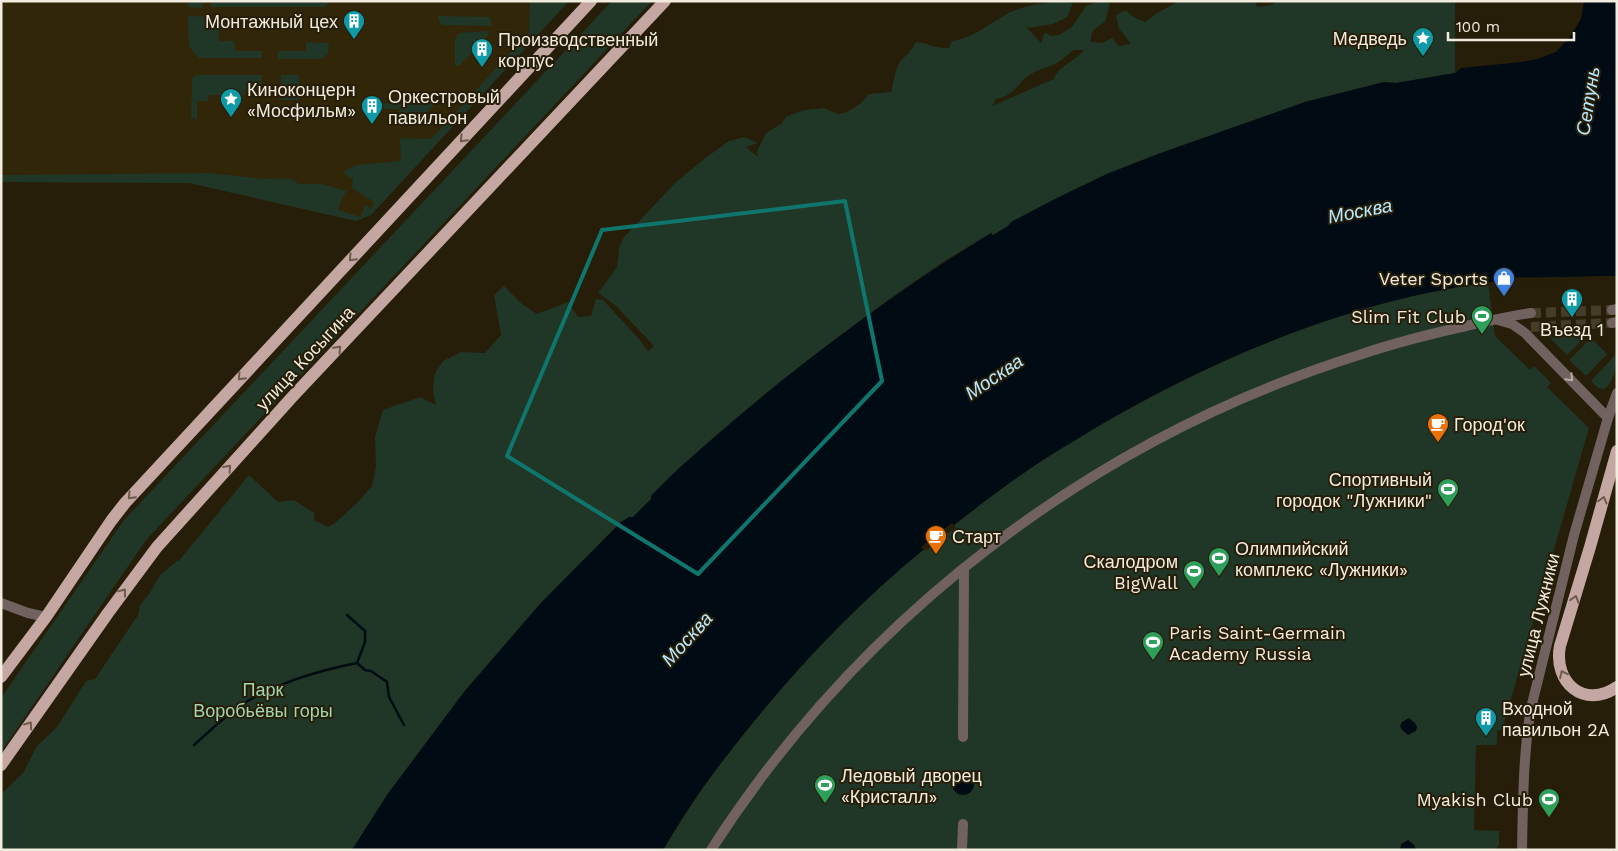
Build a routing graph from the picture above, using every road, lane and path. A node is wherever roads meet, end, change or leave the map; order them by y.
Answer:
1 (591, 1) edge
2 (665, 1) edge
3 (1531, 313) tunnel mouth
4 (1495, 320) junction
5 (1531, 327) tunnel mouth
6 (1518, 328) junction
7 (1617, 393) edge
8 (1608, 418) junction
9 (1617, 451) edge
10 (964, 568) junction
11 (1, 603) edge
12 (46, 617) junction
13 (1, 677) edge
14 (1617, 687) edge
15 (963, 738) dead end
16 (1, 765) edge
17 (962, 824) dead end
18 (711, 850) edge
19 (962, 850) edge
20 (1522, 850) edge

1 -> 12 main road, улица Косыгина
16 -> 2 main road, улица Косыгина
3 - 4 street
4 - 6 street
4 - 10 street
5 - 6 street
6 -> 8 street
7 - 8 street, улица Лужники
8 - 20 street, улица Лужники
14 -> 9 main road
10 - 15 street
10 - 18 street
11 - 12 street
12 - 13 main road, улица Косыгина
17 - 19 street

